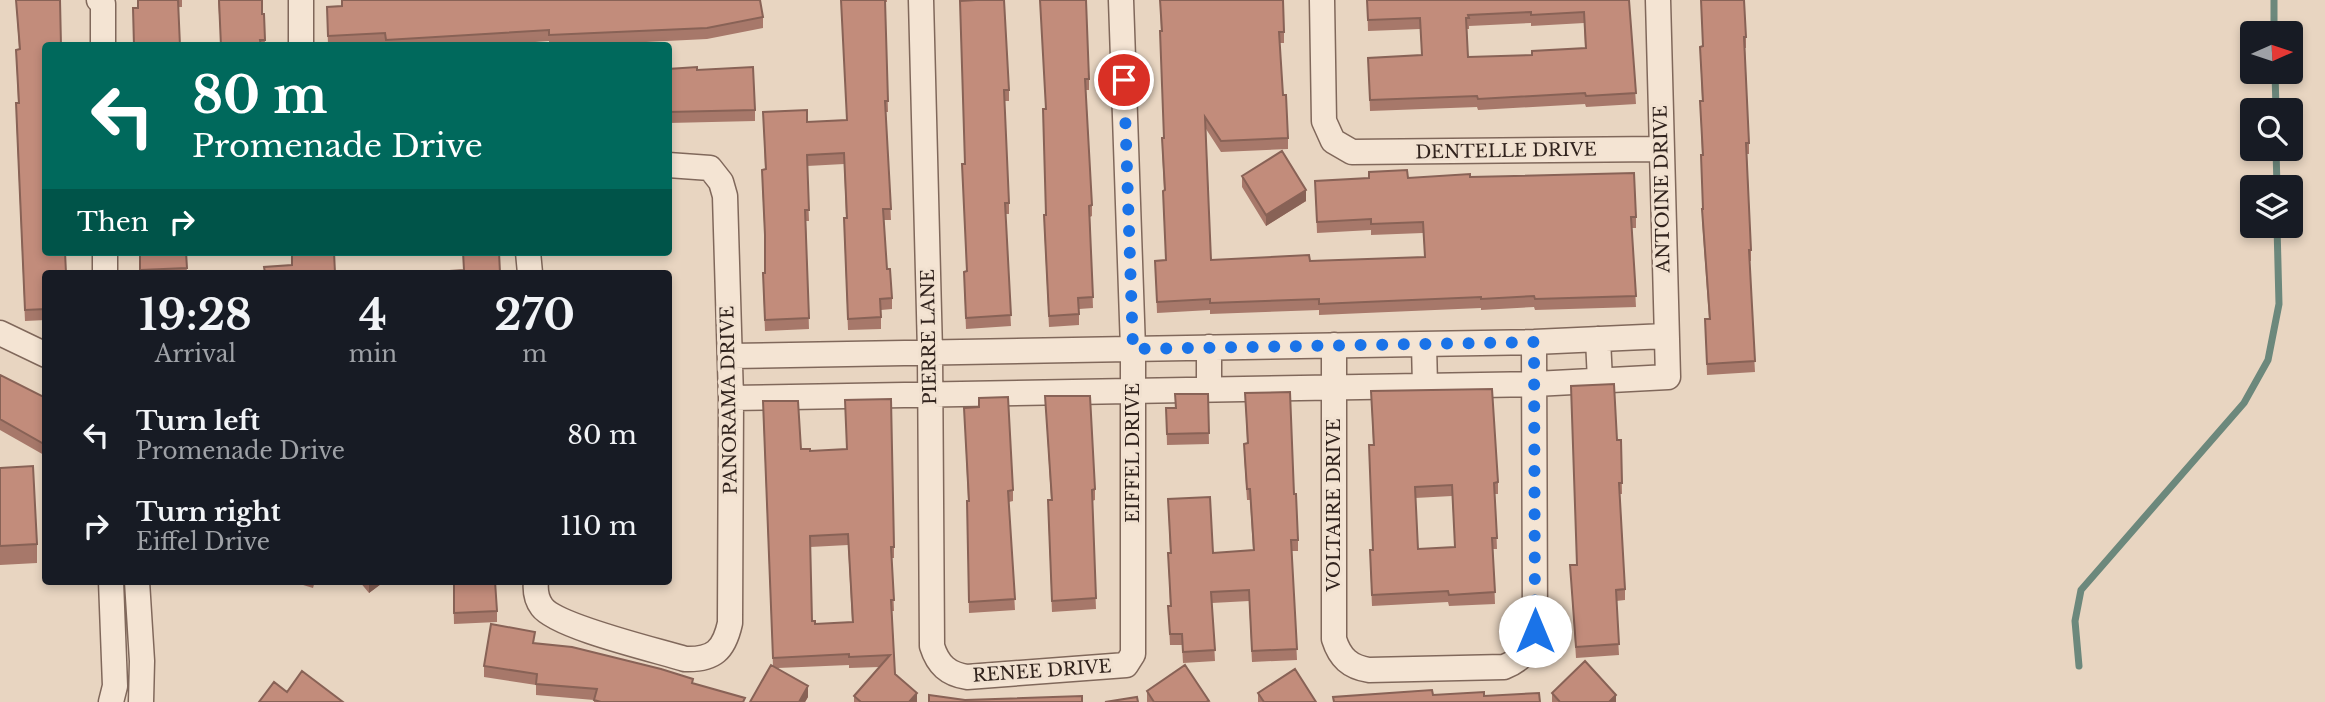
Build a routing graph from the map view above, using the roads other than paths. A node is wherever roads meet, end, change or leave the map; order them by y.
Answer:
1 (301, 0) edge
2 (921, 0) edge
3 (1121, 0) edge
4 (1322, 0) edge
5 (1658, 0) edge
6 (101, 2) edge
7 (103, 42) edge
8 (300, 42) edge
9 (1660, 149) junction
10 (672, 165) edge
11 (0, 333) edge
12 (1666, 335) junction
13 (1598, 339) junction
14 (1534, 342) junction
15 (1424, 344) junction
16 (1334, 345) junction
17 (1209, 347) junction
18 (1133, 349) junction
19 (930, 352) junction
20 (42, 353) edge
21 (730, 356) junction
22 (1600, 381) junction
23 (1535, 384) junction
24 (1425, 386) junction
25 (1334, 387) junction
26 (1209, 389) junction
27 (1133, 391) junction
28 (931, 394) junction
29 (731, 398) junction
30 (111, 585) edge
31 (137, 585) edge
32 (536, 585) edge
33 (139, 614) junction
34 (111, 615) junction
35 (1133, 654) joint
36 (945, 669) joint
37 (111, 702) edge
38 (141, 702) edge

1 - 8 street
2 - 19 street, PIERRE LANE
3 - 18 street, EIFFEL DRIVE
4 - 9 street, DENTELLE DRIVE
5 - 9 street, ANTOINE DRIVE
6 - 7 street
9 - 12 street, ANTOINE DRIVE
10 - 21 street, PANORAMA DRIVE
11 - 20 street
12 - 13 street
12 - 22 street, ANTOINE DRIVE
13 - 14 street
13 - 22 street
14 - 15 street
14 - 23 street
15 - 16 street
15 - 24 street
16 - 17 street
16 - 25 street, VOLTAIRE DRIVE
17 - 18 street
17 - 26 street
18 - 19 street
18 - 27 street, EIFFEL DRIVE
19 - 21 street
19 - 28 street, PIERRE LANE
21 - 29 street, PANORAMA DRIVE
22 - 23 street
23 - 24 street
23 - 25 street, VOLTAIRE DRIVE
24 - 25 street
25 - 26 street
26 - 27 street
27 - 28 street
27 - 35 street, EIFFEL DRIVE
28 - 29 street
28 - 36 street, PIERRE LANE
29 - 32 street, PANORAMA DRIVE
30 - 34 street
31 - 33 street
33 - 34 street
33 - 38 street
34 - 37 street
35 - 36 street, RENEE DRIVE

